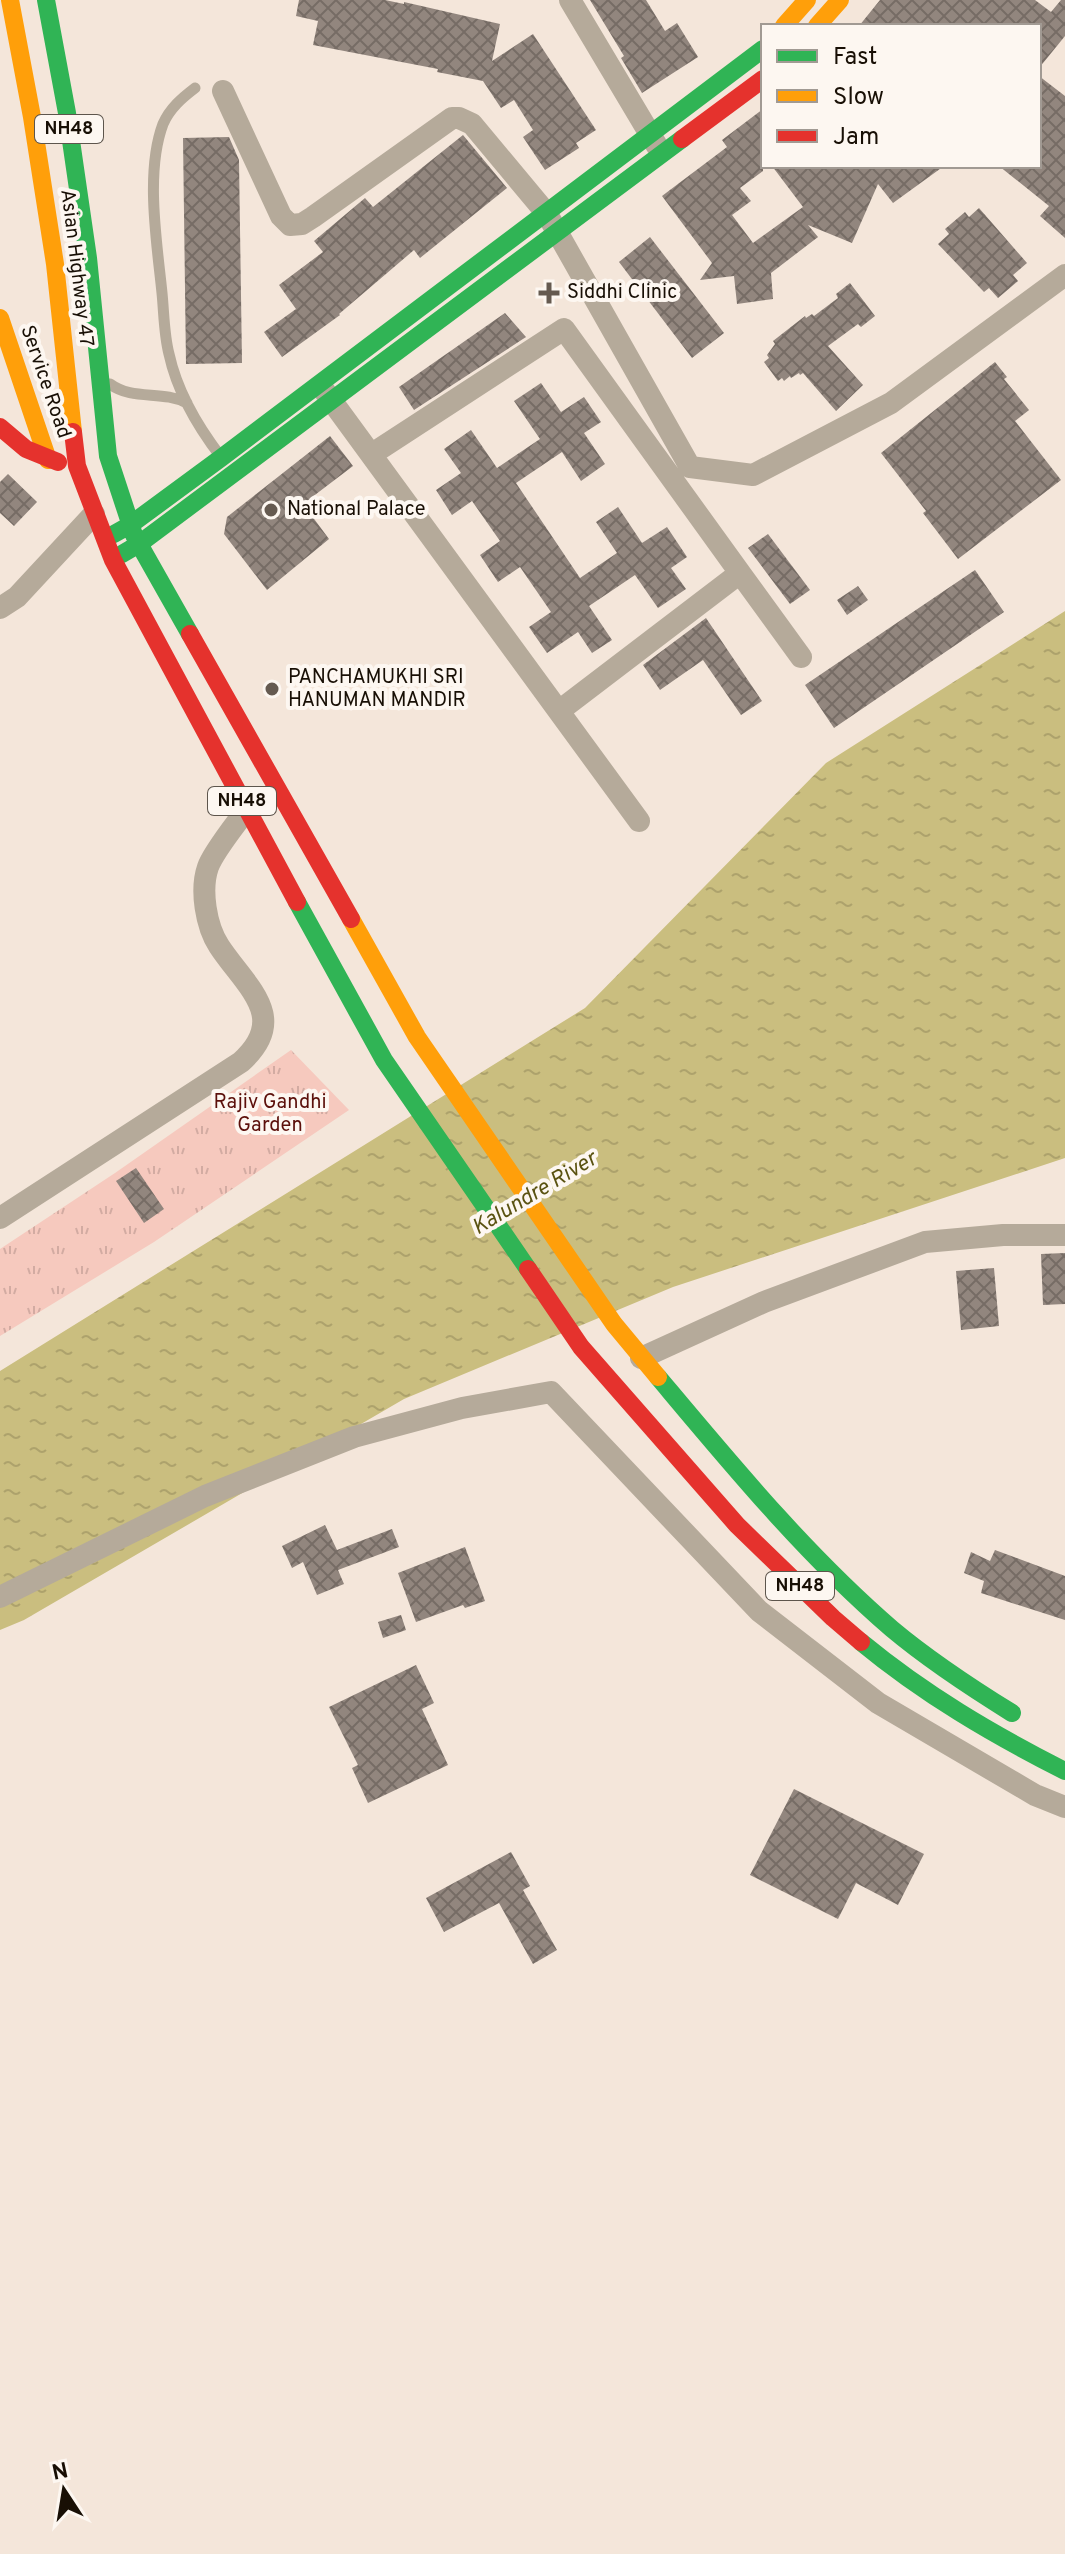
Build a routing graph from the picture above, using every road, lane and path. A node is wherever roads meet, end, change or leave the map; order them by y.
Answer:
1 (10, 0) edge
2 (46, 0) edge
3 (807, 0) edge
4 (840, 0) edge
5 (567, 1) edge
6 (786, 24) edge
7 (819, 24) edge
8 (761, 51) edge
9 (761, 80) edge
10 (195, 88) dead end
11 (223, 91) dead end
12 (656, 145) junction
13 (552, 223) junction
14 (1065, 275) edge
15 (0, 318) edge
16 (100, 377) junction
17 (326, 393) junction
18 (187, 403) junction
19 (0, 427) edge
20 (372, 454) junction
21 (221, 458) junction
22 (48, 460) junction
23 (77, 466) junction
24 (111, 466) junction
25 (94, 514) junction
26 (130, 525) junction
27 (104, 540) junction
28 (139, 544) junction
29 (113, 560) junction
30 (740, 573) junction
31 (0, 608) edge
32 (801, 657) dead end
33 (559, 711) junction
34 (246, 810) junction
35 (639, 821) dead end
36 (0, 1218) edge
37 (1065, 1235) edge
38 (641, 1358) junction
39 (0, 1597) edge
40 (1029, 1723) dead end
41 (1065, 1771) edge
42 (1065, 1807) edge

1 - 23 main road, Asian Highway 47 / NH48
2 - 16 main road, Asian Highway 47 / NH48
3 - 6 main road
4 - 7 main road
5 - 12 street
8 - 12 main road
9 - 12 main road
10 - 18 lane
11 - 13 street
12 - 13 main road
13 - 14 street
13 - 17 main road
15 - 22 main road, Service Road
16 - 18 lane
16 - 24 main road, Asian Highway 47 / NH48
17 - 20 street
17 - 21 main road
17 - 28 main road
18 - 21 lane
19 - 22 main road
20 - 30 street
20 - 33 street
21 - 26 main road
22 - 23 main road
23 - 24 main road
23 - 25 main road, Asian Highway 47 / NH48
24 - 26 main road, Asian Highway 47 / NH48
25 - 27 main road, Asian Highway 47 / NH48
25 - 31 street
26 - 27 main road
26 - 28 main road, NH48
27 - 29 main road, NH48
28 - 29 main road
28 - 38 main road, NH48
29 - 34 main road, NH48
30 - 32 street
30 - 33 street
33 - 35 street
34 - 36 street
34 - 41 main road, NH48
37 - 38 street
38 - 40 main road, NH48
39 - 42 street

